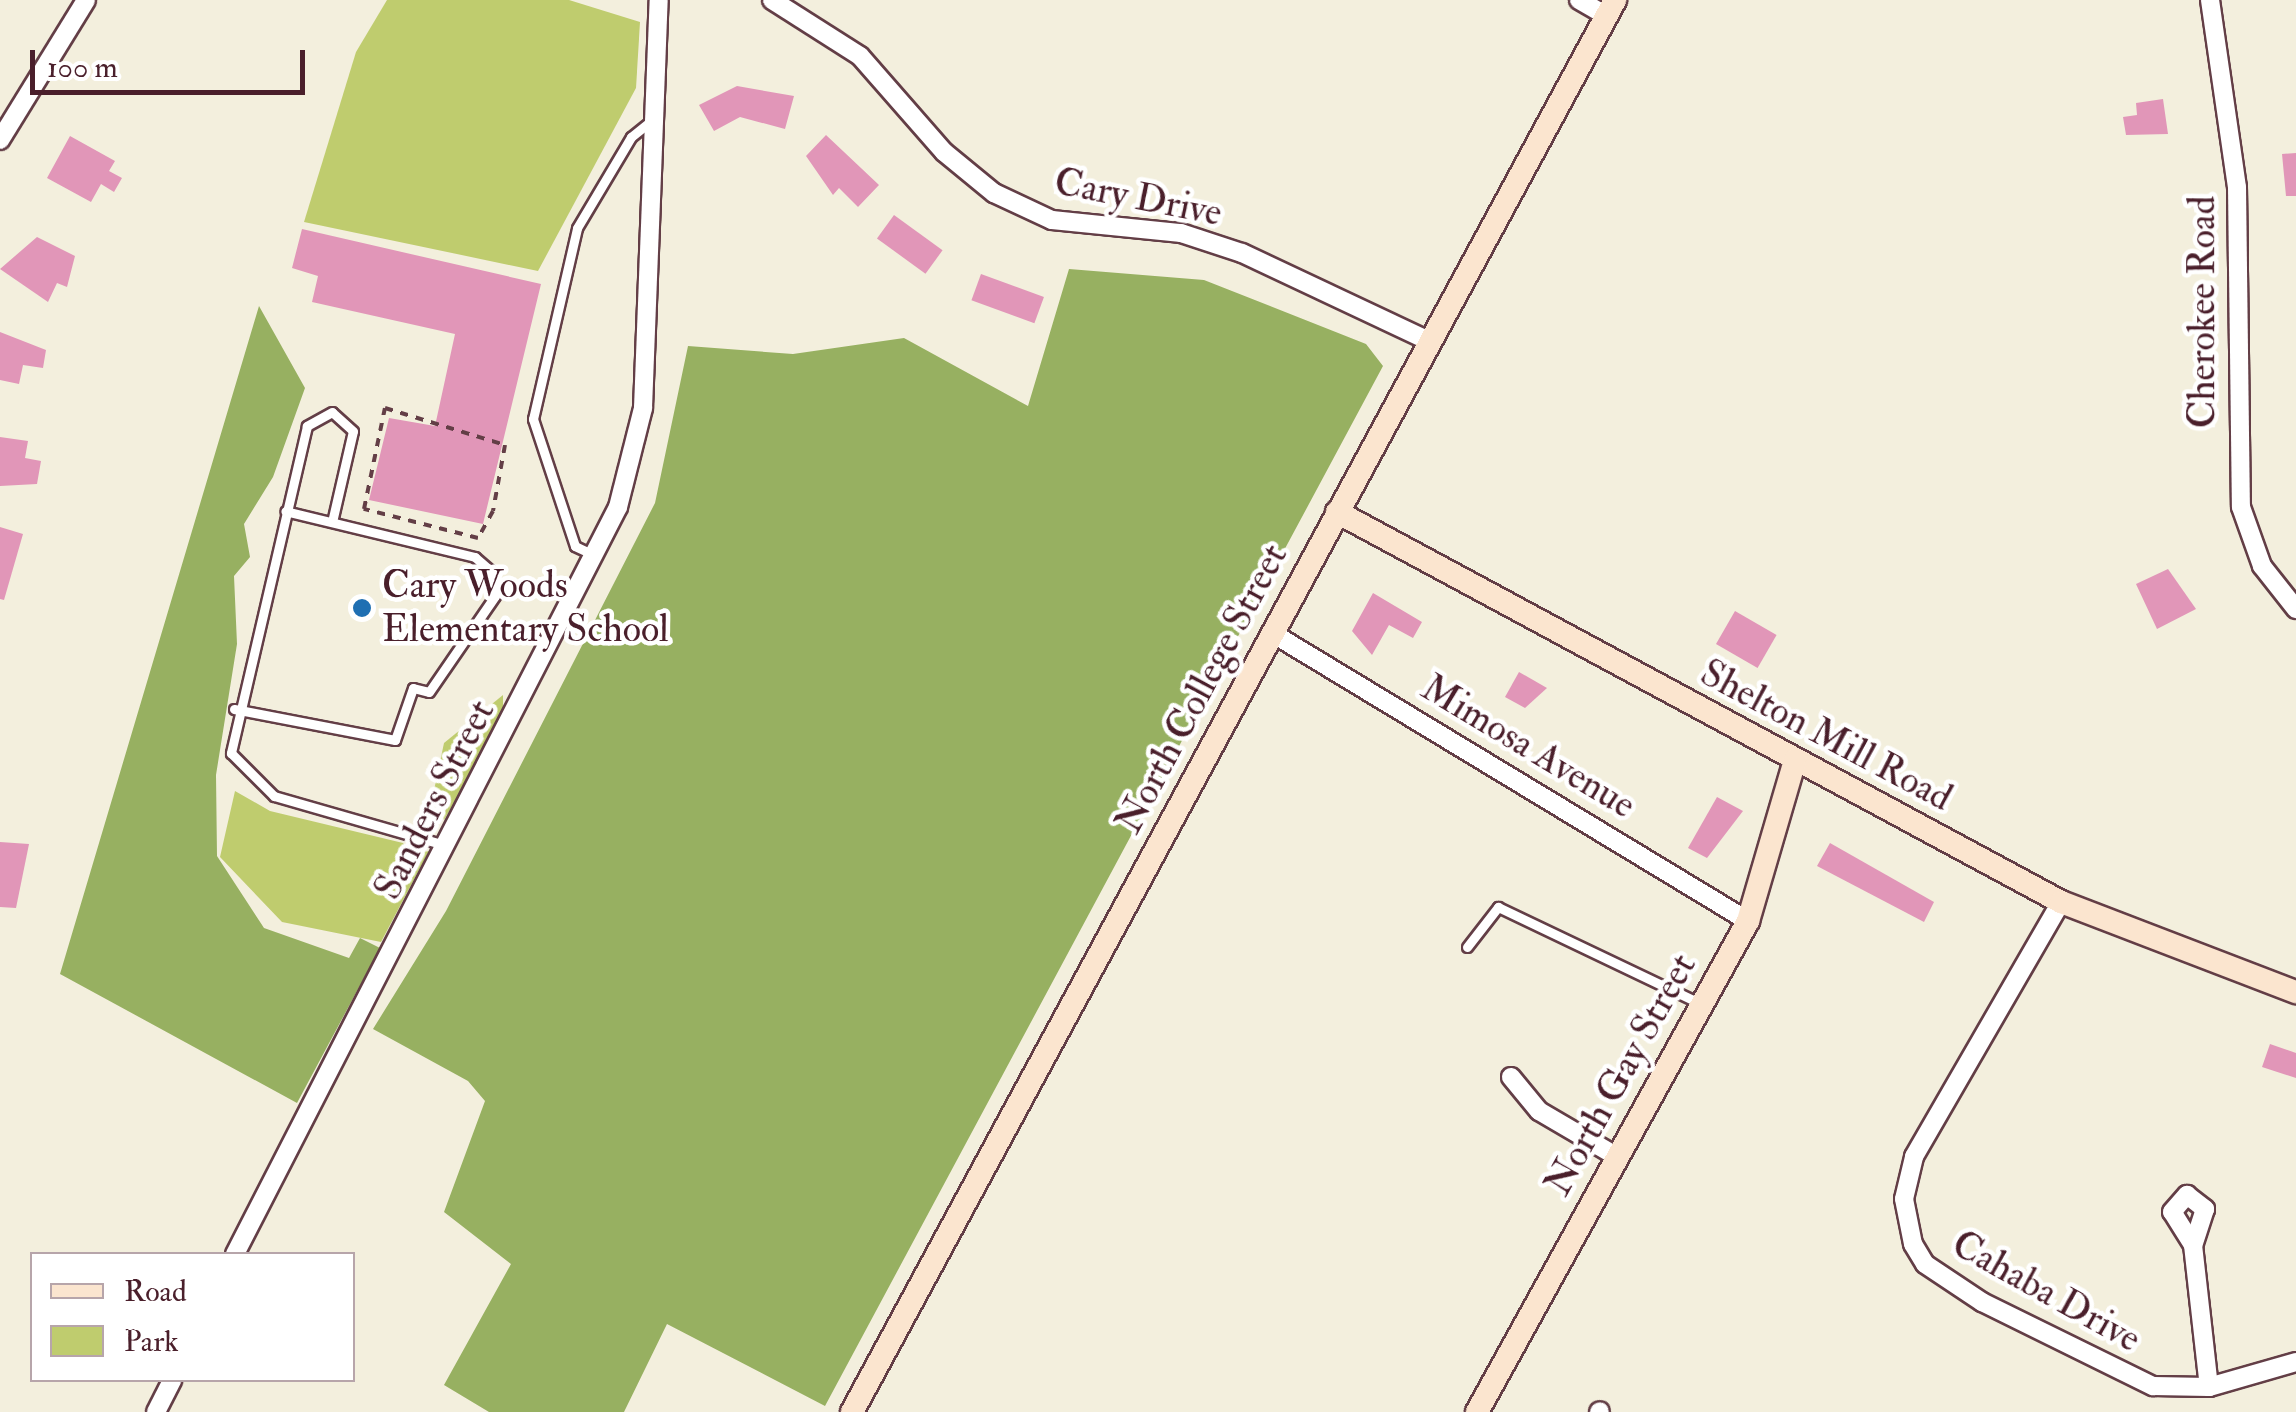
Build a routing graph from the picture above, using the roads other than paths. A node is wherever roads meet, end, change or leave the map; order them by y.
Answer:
1 (86, 0) edge
2 (659, 0) edge
3 (772, 0) edge
4 (1579, 0) edge
5 (2210, 0) edge
6 (1611, 8) edge
7 (655, 118) junction
8 (0, 140) edge
9 (1431, 342) junction
10 (285, 511) junction
11 (1336, 512) junction
12 (332, 522) junction
13 (596, 556) junction
14 (2296, 609) edge
15 (1272, 633) junction
16 (234, 709) junction
17 (1795, 760) junction
18 (448, 846) junction
19 (2060, 902) junction
20 (1748, 920) junction
21 (1467, 946) dead end
22 (2296, 992) edge
23 (1701, 1004) junction
24 (1511, 1077) dead end
25 (1616, 1156) junction
26 (2194, 1245) dead end
27 (236, 1252) edge
28 (2296, 1362) edge
29 (171, 1382) edge
30 (2209, 1386) junction
31 (156, 1412) edge
32 (852, 1412) edge
33 (1477, 1412) edge

1 - 8 street
2 - 7 street, Sanders Street
3 - 9 street, Cary Drive
4 - 6 street
5 - 14 street, Cherokee Road
6 - 9 street, North College Street
7 - 13 street, Sanders Street
7 - 13 lane
9 - 11 street, North College Street
10 - 12 lane
10 - 12 lane
10 - 16 lane
11 - 15 street, North College Street
11 - 17 street, Shelton Mill Road
12 - 16 lane
13 - 18 street, Sanders Street
15 - 20 street, Mimosa Avenue
15 - 32 street, North College Street
16 - 18 lane
17 - 19 street, Shelton Mill Road
17 - 20 street, North Gay Street
18 - 27 street, Sanders Street
19 - 22 street, Shelton Mill Road
19 - 30 street, Cahaba Drive
20 - 23 street, North Gay Street
21 - 23 lane
23 - 25 street, North Gay Street
24 - 25 street
25 - 33 street, North Gay Street
26 - 30 street
28 - 30 street, Cahaba Drive
29 - 31 street

